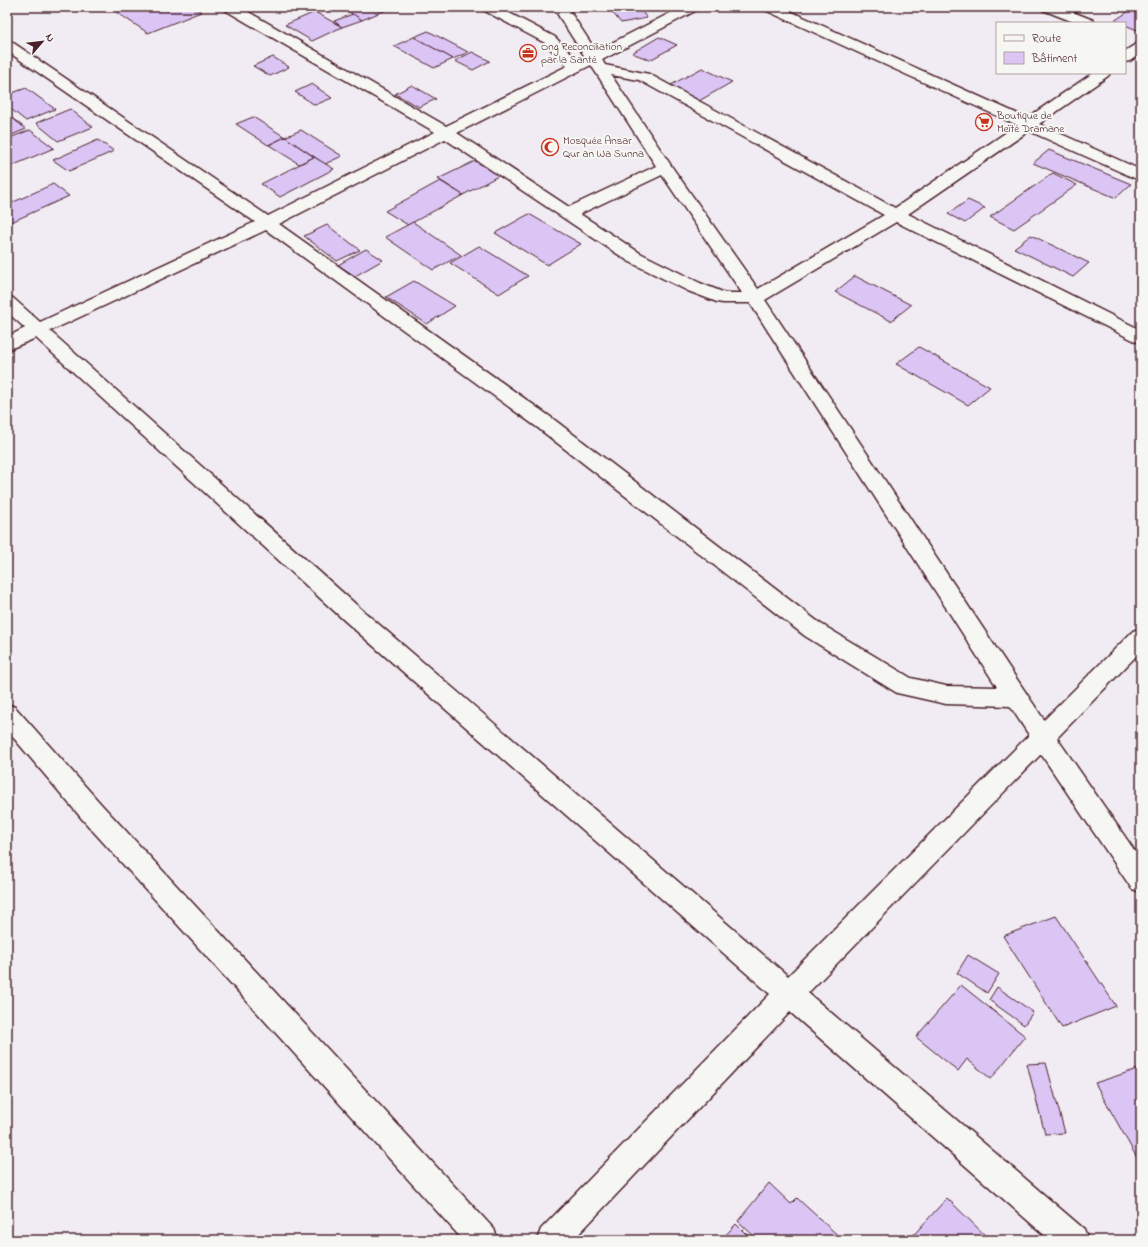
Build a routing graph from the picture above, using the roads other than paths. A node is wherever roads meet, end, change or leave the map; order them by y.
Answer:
1 (230, 7) edge
2 (488, 7) edge
3 (560, 7) edge
4 (692, 7) edge
5 (770, 7) edge
6 (1048, 7) edge
7 (1086, 22) edge
8 (1137, 44) edge
9 (7, 45) edge
10 (1126, 57) edge
11 (590, 64) junction
12 (1102, 74) edge
13 (1027, 125) junction
14 (446, 132) junction
15 (665, 168) junction
16 (1141, 176) edge
17 (569, 213) junction
18 (896, 215) junction
19 (267, 223) junction
20 (755, 298) junction
21 (7, 302) edge
22 (37, 329) junction
23 (1141, 337) edge
24 (7, 344) edge
25 (1141, 637) edge
26 (1016, 697) junction
27 (7, 714) edge
28 (1044, 736) junction
29 (1141, 881) edge
30 (789, 994) junction
31 (483, 1240) edge
32 (552, 1240) edge
33 (1073, 1240) edge

1 - 14 street
2 - 11 street
3 - 11 street
4 - 11 street
5 - 13 street
6 - 7 street
8 - 10 street
9 - 19 street
11 - 14 street
11 - 15 street
11 - 18 street
12 - 13 street
13 - 16 street
13 - 18 street
14 - 17 street
14 - 19 street
15 - 17 street
15 - 20 street
17 - 20 street
18 - 20 street
18 - 23 street
19 - 22 street
19 - 26 street
20 - 26 street
21 - 22 street
22 - 24 street
22 - 30 street
25 - 28 street
26 - 28 street
27 - 31 street
28 - 29 street
28 - 30 street
30 - 32 street
30 - 33 street

